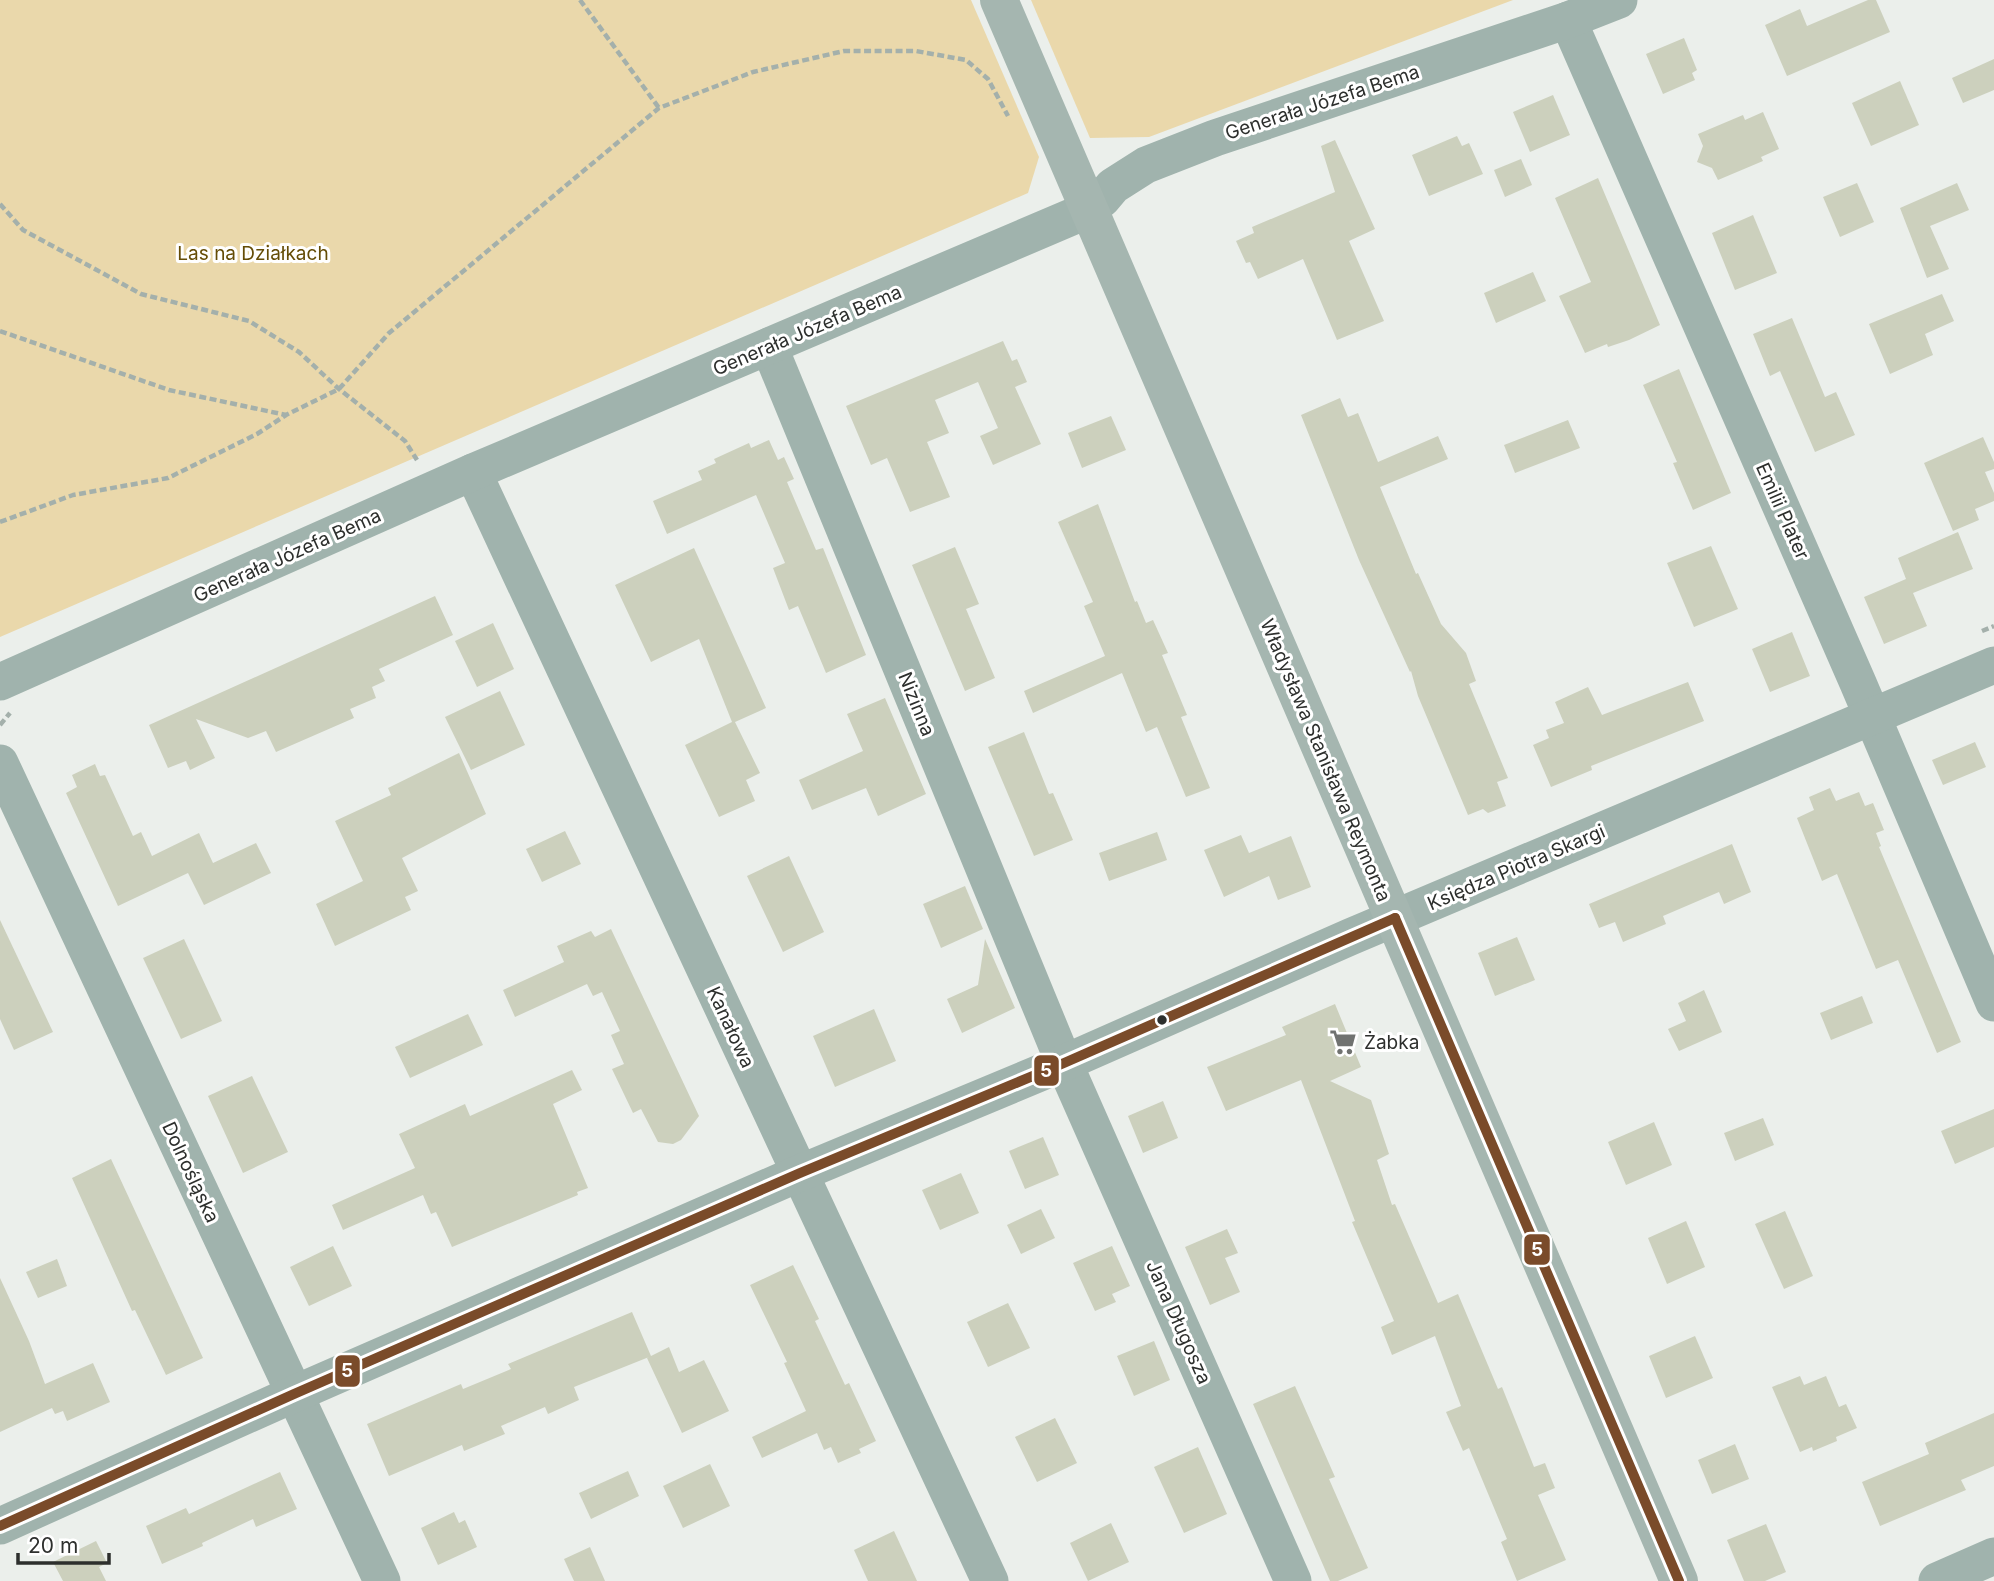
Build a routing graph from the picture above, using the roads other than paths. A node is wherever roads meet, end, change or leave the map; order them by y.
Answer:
1 (999, 0) edge
2 (1619, 0) edge
3 (1568, 20) junction
4 (1088, 210) junction
5 (769, 346) junction
6 (473, 472) junction
7 (1994, 665) edge
8 (0, 682) edge
9 (1872, 716) junction
10 (0, 763) edge
11 (1395, 918) junction
12 (1994, 1003) edge
13 (1064, 1063) junction
14 (800, 1173) junction
15 (294, 1394) junction
16 (0, 1526) edge
17 (1994, 1556) edge
18 (382, 1581) edge
19 (990, 1581) edge
20 (1293, 1581) edge
21 (1679, 1581) edge
22 (1937, 1581) edge

1 - 4 main road, Władysława Stanisława Reymonta
2 - 3 street, Generała Józefa Bema
3 - 4 street, Generała Józefa Bema
3 - 9 street, Emilii Plater
4 - 5 street, Generała Józefa Bema
4 - 11 main road, Władysława Stanisława Reymonta
5 - 6 street, Generała Józefa Bema
5 - 13 street, Nizinna
6 - 8 street, Generała Józefa Bema
6 - 14 street, Kanałowa
7 - 9 street, Księdza Piotra Skargi
9 - 11 street, Księdza Piotra Skargi
9 - 12 street, Emilii Plater
10 - 15 street, Dolnośląska
11 - 13 street, Księdza Piotra Skargi
11 - 21 main road, Władysława Stanisława Reymonta
13 - 14 street, Księdza Piotra Skargi
13 - 20 street, Jana Długosza
14 - 15 street, Księdza Piotra Skargi
14 - 19 street, Kanałowa
15 - 16 street, Księdza Piotra Skargi
15 - 18 street, Dolnośląska
17 - 22 street

